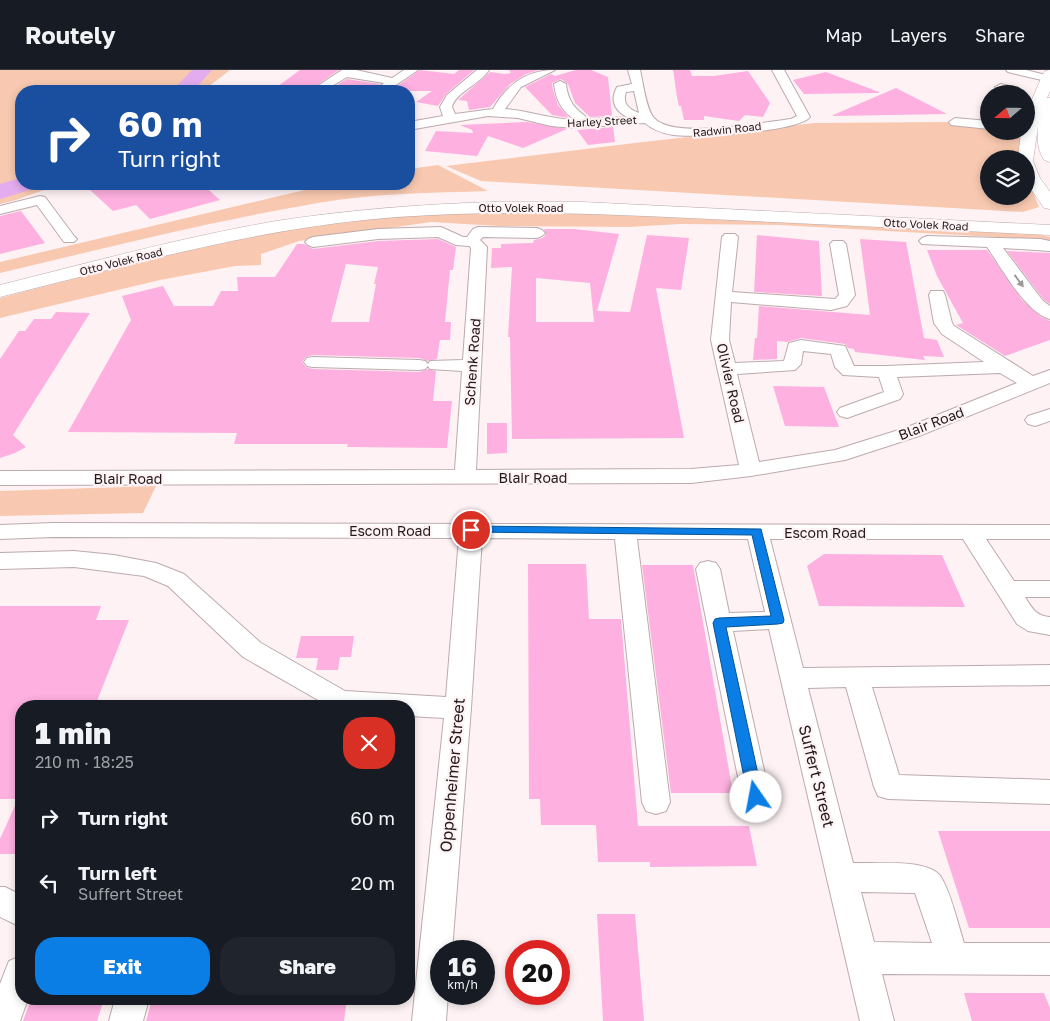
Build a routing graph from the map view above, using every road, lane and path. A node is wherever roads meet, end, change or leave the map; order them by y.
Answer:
1 (412, 70) edge
2 (483, 70) edge
3 (549, 70) edge
4 (634, 70) edge
5 (778, 70) edge
6 (1012, 70) edge
7 (348, 71) edge
8 (1049, 77) edge
9 (395, 82) junction
10 (560, 84) dead end
11 (326, 85) edge
12 (390, 85) edge
13 (639, 87) junction
14 (1050, 102) edge
15 (1035, 110) edge
16 (498, 112) junction
17 (451, 118) junction
18 (648, 119) junction
19 (955, 122) dead end
20 (588, 124) junction
21 (980, 124) edge
22 (415, 125) edge
23 (1035, 130) edge
24 (1046, 131) junction
25 (1050, 156) edge
26 (1035, 182) edge
27 (1050, 204) edge
28 (0, 210) edge
29 (1050, 218) edge
30 (1050, 230) edge
31 (537, 233) dead end
32 (730, 237) dead end
33 (69, 239) dead end
34 (927, 241) dead end
35 (313, 242) dead end
36 (475, 244) junction
37 (838, 244) dead end
38 (992, 244) junction
39 (1050, 246) edge
40 (0, 282) edge
41 (0, 291) edge
42 (936, 295) dead end
43 (723, 296) junction
44 (1050, 314) edge
45 (313, 362) dead end
46 (472, 366) junction
47 (1003, 368) junction
48 (727, 369) junction
49 (886, 372) junction
50 (1041, 379) edge
51 (847, 412) dead end
52 (751, 470) junction
53 (465, 477) junction
54 (0, 478) edge
55 (471, 530) junction
56 (624, 531) junction
57 (0, 532) edge
58 (757, 532) junction
59 (970, 532) junction
60 (1050, 532) edge
61 (0, 561) edge
62 (708, 569) dead end
63 (1007, 589) junction
64 (1050, 589) edge
65 (778, 620) junction
66 (719, 623) junction
67 (1050, 626) edge
68 (1050, 676) edge
69 (856, 677) junction
70 (792, 678) junction
71 (329, 700) edge
72 (415, 707) edge
73 (458, 708) junction
74 (1050, 792) edge
75 (756, 797) dead end
76 (656, 802) dead end
77 (841, 877) junction
78 (0, 902) edge
79 (15, 908) edge
80 (861, 958) junction
81 (953, 958) junction
82 (1050, 959) edge
83 (15, 988) edge
84 (130, 1005) edge
85 (3, 1021) edge
86 (126, 1021) edge
87 (429, 1021) edge
88 (876, 1021) edge

1 - 9 street
2 - 17 street
3 - 16 street
4 - 13 street
5 - 18 street, Radwin Road
6 - 8 street
7 - 9 street
7 - 11 street
8 - 15 main road
9 - 12 street
10 - 20 street
13 - 18 street
13 - 18 street, Radwin Road
14 - 24 main road
16 - 17 street, Harley Street
16 - 20 street, Harley Street
17 - 22 street, Harley Street
18 - 20 street, Harley Street
19 - 21 street
23 - 24 street
24 - 25 main road
26 - 27 main road
28 - 33 street
29 - 40 main road, Otto Volek Road
30 - 41 main road, Otto Volek Road
31 - 36 street
32 - 43 street, Olivier Road
34 - 38 street
35 - 36 street
36 - 46 street, Schenk Road
37 - 43 street
38 - 39 street
38 -> 44 street
42 - 47 street
43 - 48 street, Olivier Road
45 - 46 street
46 - 53 street, Schenk Road
47 - 49 street
47 - 50 street
48 - 49 street
48 - 52 street, Olivier Road
49 - 51 street
50 - 52 street, Blair Road
52 - 53 street, Blair Road
53 - 54 street, Blair Road
55 - 56 street, Escom Road
55 - 57 street, Escom Road
55 - 73 street, Oppenheimer Street
56 - 58 street, Escom Road
56 - 76 street
58 - 59 street, Escom Road
58 - 65 street, Suffert Street
59 - 60 street, Escom Road
59 - 63 street
61 - 71 street
62 - 66 street
63 - 64 street
63 - 67 street
65 - 66 street
65 - 70 street, Suffert Street
66 - 75 street
68 - 69 street
69 - 70 street
69 - 74 street
70 - 77 street, Suffert Street
72 - 73 street
73 - 87 street, Oppenheimer Street
77 - 80 street, Suffert Street
77 - 81 street
78 - 79 street
80 - 81 street
80 - 88 street, Suffert Street
81 - 82 street
83 - 85 street
84 - 86 street

